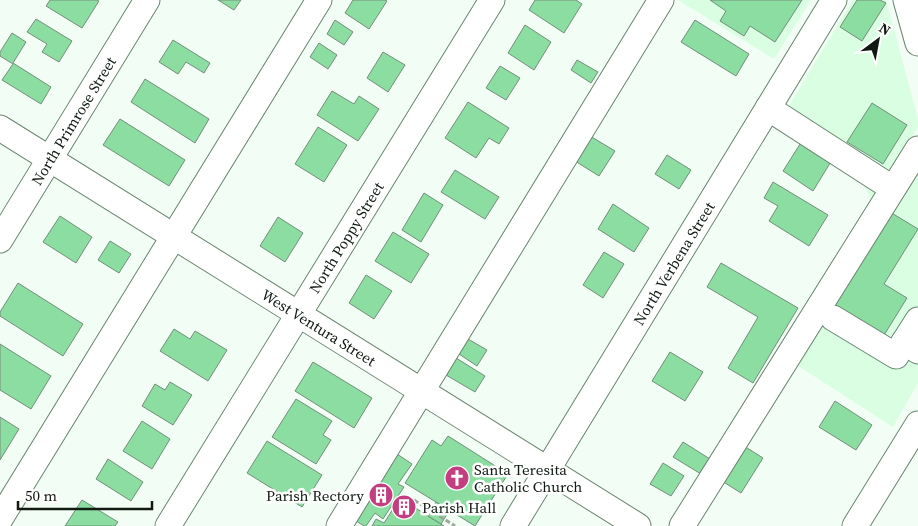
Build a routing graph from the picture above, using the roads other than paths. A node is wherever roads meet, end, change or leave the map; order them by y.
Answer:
1 (147, 0) edge
2 (319, 0) edge
3 (492, 0) edge
4 (661, 0) edge
5 (834, 0) edge
6 (906, 0) edge
7 (918, 44) edge
8 (768, 108) junction
9 (0, 128) edge
10 (918, 149) edge
11 (50, 159) junction
12 (892, 188) junction
13 (174, 237) junction
14 (0, 240) edge
15 (299, 314) junction
16 (833, 318) dead end
17 (918, 320) edge
18 (911, 347) edge
19 (422, 391) junction
20 (918, 424) edge
21 (548, 469) junction
22 (0, 519) edge
23 (168, 526) edge
24 (339, 526) edge
25 (512, 526) edge
26 (638, 526) edge
27 (682, 526) edge
28 (855, 526) edge

1 - 11 street, North Primrose Street
2 - 13 street
3 - 15 street, North Poppy Street
4 - 19 street
5 - 8 street, North Verbena Street
6 - 7 street
8 - 12 street
8 - 21 street, North Verbena Street
9 - 11 street, West Ventura Street
10 - 12 street
11 - 13 street, West Ventura Street
11 - 14 street, North Primrose Street
12 - 27 street
13 - 15 street, West Ventura Street
13 - 22 street
15 - 19 street, West Ventura Street
15 - 23 street, North Poppy Street
16 - 18 street
17 - 18 street
19 - 21 street, West Ventura Street
19 - 24 street
20 - 28 street
21 - 25 street, North Verbena Street
21 - 26 street, West Ventura Street

